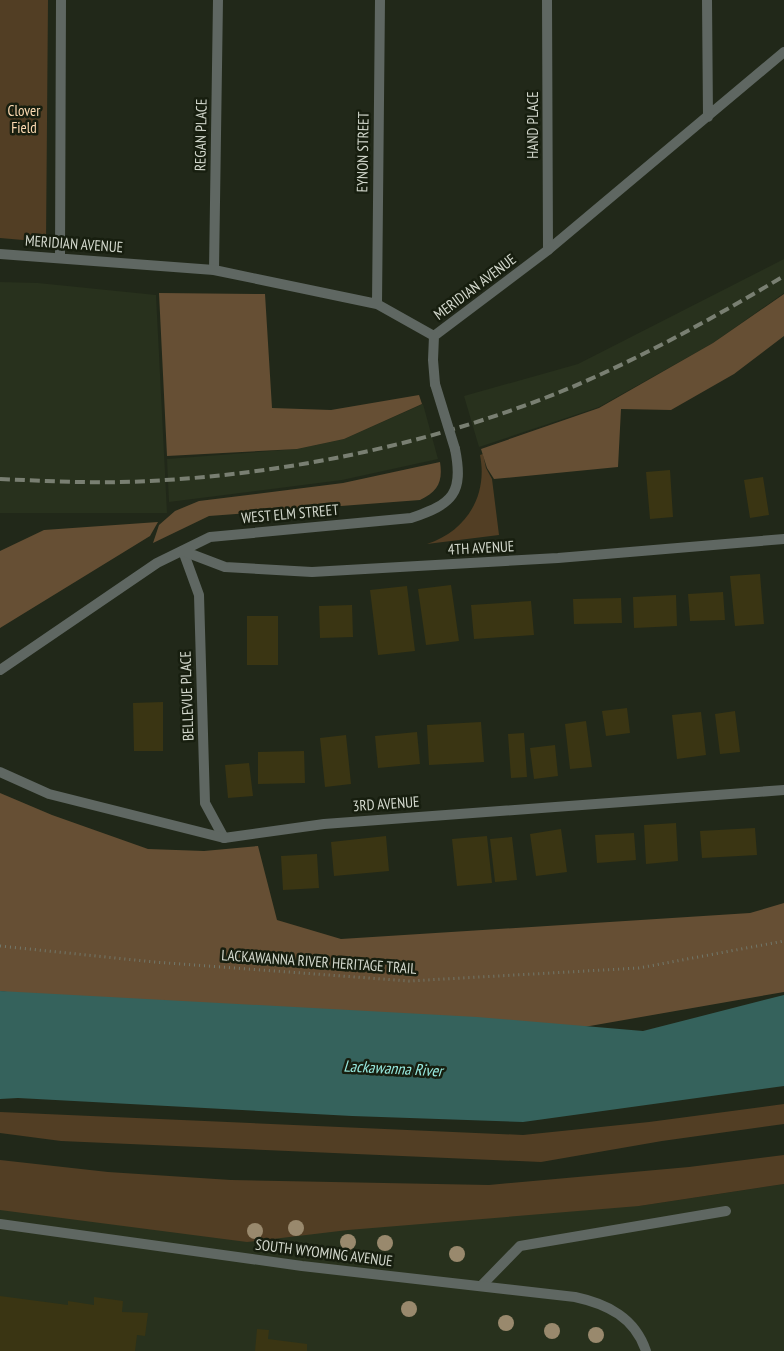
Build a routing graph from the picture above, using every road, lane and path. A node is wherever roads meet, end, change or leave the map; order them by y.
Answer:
1 (61, 0) edge
2 (218, 0) edge
3 (380, 0) edge
4 (547, 0) edge
5 (708, 0) edge
6 (784, 52) edge
7 (708, 117) junction
8 (548, 250) junction
9 (0, 254) edge
10 (60, 257) junction
11 (214, 270) junction
12 (376, 304) junction
13 (434, 336) junction
14 (784, 539) edge
15 (182, 551) junction
16 (0, 670) edge
17 (0, 772) edge
18 (784, 790) edge
19 (224, 838) junction
20 (784, 941) edge
21 (0, 946) edge
22 (726, 1211) dead end
23 (0, 1224) edge
24 (481, 1286) junction
25 (646, 1351) edge

1 - 10 street
2 - 11 street, REGAN PLACE
3 - 12 street, EYNON STREET
4 - 8 street, HAND PLACE
5 - 7 street
6 - 7 street, MERIDIAN AVENUE
7 - 8 street, MERIDIAN AVENUE
8 - 13 street, MERIDIAN AVENUE
9 - 10 street, MERIDIAN AVENUE
10 - 11 street, MERIDIAN AVENUE
11 - 12 street, MERIDIAN AVENUE
12 - 13 street, MERIDIAN AVENUE
13 - 15 street, WEST ELM STREET, bridge
14 - 15 street, 4TH AVENUE
15 - 16 street, WEST ELM STREET
15 - 19 street, BELLEVUE PLACE
17 - 19 street, 3RD AVENUE
18 - 19 street, 3RD AVENUE
20 - 21 path, LACKAWANNA RIVER HERITAGE TRAIL
22 - 24 street
23 - 24 street, SOUTH WYOMING AVENUE
24 - 25 street, SOUTH WYOMING AVENUE

